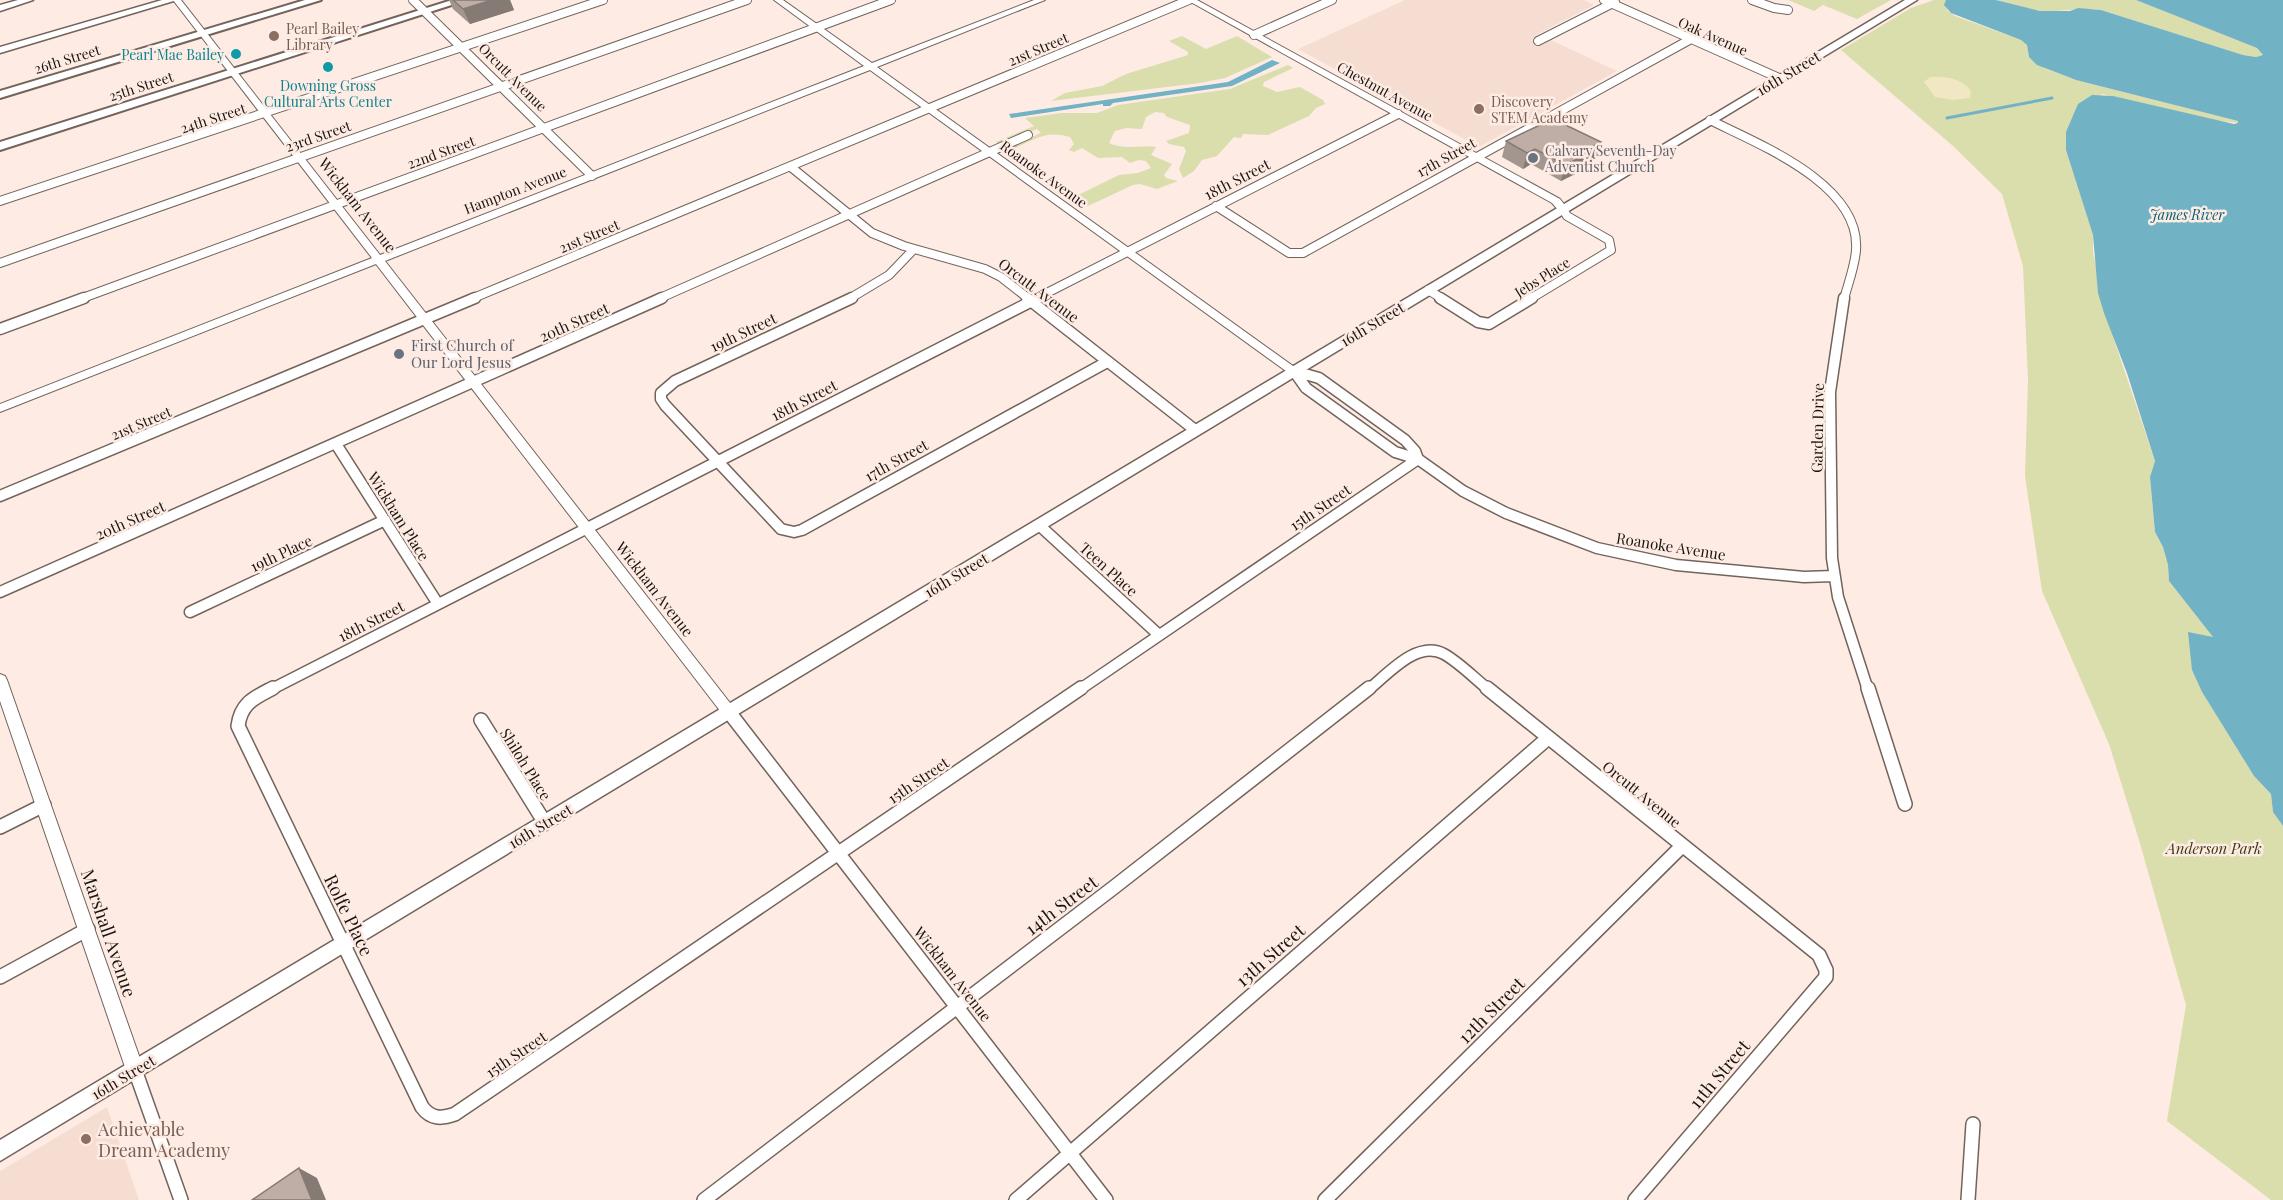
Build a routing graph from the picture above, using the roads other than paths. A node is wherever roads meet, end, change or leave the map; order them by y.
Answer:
1 (28, 0) edge
2 (175, 0) edge
3 (316, 0) edge
4 (413, 0) edge
5 (462, 0) edge
6 (603, 0) edge
7 (747, 0) edge
8 (778, 0) edge
9 (891, 0) edge
10 (1041, 0) edge
11 (1190, 0) edge
12 (1332, 0) edge
13 (1604, 0) edge
14 (1620, 0) edge
15 (1752, 0) edge
16 (1912, 0) edge
17 (1612, 4) junction
18 (0, 8) edge
19 (1788, 10) dead end
20 (425, 12) junction
21 (816, 28) junction
22 (204, 34) junction
23 (1254, 35) junction
24 (1691, 39) junction
25 (1538, 41) dead end
26 (462, 47) junction
27 (0, 50) edge
28 (871, 67) junction
29 (233, 72) junction
30 (1779, 78) junction
31 (501, 86) junction
32 (0, 95) edge
33 (930, 109) junction
34 (266, 112) junction
35 (1398, 114) junction
36 (1710, 120) junction
37 (543, 128) junction
38 (1028, 135) dead end
39 (0, 146) edge
40 (990, 152) junction
41 (300, 157) junction
42 (1477, 157) junction
43 (791, 167) junction
44 (592, 177) junction
45 (0, 201) edge
46 (337, 205) junction
47 (1216, 206) junction
48 (1563, 209) junction
49 (849, 214) junction
50 (913, 250) junction
51 (1128, 251) junction
52 (379, 260) junction
53 (0, 262) edge
54 (1428, 290) junction
55 (1030, 301) junction
56 (425, 318) junction
57 (0, 329) edge
58 (1107, 362) junction
59 (1294, 371) junction
60 (474, 382) junction
61 (0, 408) edge
62 (1195, 430) junction
63 (336, 444) junction
64 (1418, 459) junction
65 (717, 461) junction
66 (0, 496) edge
67 (385, 520) junction
68 (1039, 525) junction
69 (586, 527) junction
70 (1834, 576) junction
71 (0, 592) edge
72 (438, 604) junction
73 (190, 612) dead end
74 (1159, 634) junction
75 (1430, 644) joint
76 (0, 680) edge
77 (3, 701) edge
78 (729, 712) junction
79 (481, 720) dead end
80 (238, 724) joint
81 (1548, 738) junction
82 (1905, 804) dead end
83 (44, 805) junction
84 (545, 823) junction
85 (0, 827) edge
86 (1682, 846) junction
87 (838, 852) junction
88 (87, 929) junction
89 (343, 945) junction
90 (1831, 970) joint
91 (0, 977) edge
92 (957, 1006) junction
93 (135, 1070) junction
94 (433, 1118) joint
95 (1973, 1124) dead end
96 (0, 1151) edge
97 (1070, 1153) junction
98 (181, 1200) edge
99 (704, 1200) edge
100 (1016, 1200) edge
101 (1106, 1200) edge
102 (1325, 1200) edge
103 (1635, 1200) edge
104 (1968, 1200) edge

1 - 18 main road
2 - 22 street, Wickham Avenue
2 - 27 main road
3 - 22 main road, 26th Street
4 - 20 street, Orcutt Avenue
5 - 20 main road, 25th Street
6 - 26 street, 24th Street
7 - 31 street, 23rd Street
8 - 21 street, Roanoke Avenue
9 - 21 street, 22nd Street
10 - 28 street, Hampton Avenue
11 - 23 street, Chestnut Avenue
11 - 33 street, 21st Street
12 - 23 street
13 - 17 street, Oak Avenue
14 - 17 street
15 - 19 street
16 - 30 main road, 16th Street
17 - 24 street, Oak Avenue
17 - 25 street
20 - 26 street, Orcutt Avenue
20 - 29 main road, 25th Street
21 - 28 street, Roanoke Avenue
21 - 37 street, 22nd Street
22 - 29 street, Wickham Avenue
22 - 32 main road, 26th Street
23 - 35 street, Chestnut Avenue
24 - 30 street, Oak Avenue
24 - 42 street, 17th Street
26 - 31 street, Orcutt Avenue
26 - 34 street, 24th Street
28 - 33 street, Roanoke Avenue
28 - 44 street, Hampton Avenue
29 - 34 street, Wickham Avenue
29 - 39 main road, 25th Street
30 - 36 main road, 16th Street
31 - 37 street, Orcutt Avenue
31 - 41 street, 23rd Street
33 - 40 street, Roanoke Avenue
33 - 43 street, 21st Street
34 - 41 street, Wickham Avenue
34 - 45 street, 24th Street
35 - 42 street, Chestnut Avenue
35 - 47 street, 18th Street
36 - 48 main road, 16th Street
36 - 70 street, Garden Drive
37 - 44 street, Orcutt Avenue
37 - 46 street, 22nd Street
38 - 40 street, 20th Street
40 - 49 street, 20th Street
40 - 51 street, Roanoke Avenue
41 - 46 street, Wickham Avenue
41 - 53 street, 23rd Street
42 - 47 street, 17th Street
42 - 48 street, Chestnut Avenue
43 - 49 street, Orcutt Avenue
43 - 56 street, 21st Street
44 - 52 street, Hampton Avenue
46 - 52 street, Wickham Avenue
46 - 57 street, 22nd Street
47 - 51 street, 18th Street
48 - 54 main road, 16th Street
48 - 54 street, Jebs Place
49 - 50 street, Orcutt Avenue
49 - 60 street, 20th Street
50 - 55 street, Orcutt Avenue
50 - 65 street, 19th Street
51 - 55 street, 18th Street
51 - 59 street, Roanoke Avenue
52 - 56 street, Wickham Avenue
52 - 61 street, Hampton Avenue
54 - 59 main road, 16th Street
55 - 58 street, Orcutt Avenue
55 - 65 street, 18th Street
56 - 60 street, Wickham Avenue
56 - 66 street, 21st Street
58 - 62 street, Orcutt Avenue
58 - 65 street, 17th Street
59 - 62 main road, 16th Street
59 - 64 street, Roanoke Avenue
59 - 64 street, Roanoke Avenue
60 - 63 street, 20th Street
60 - 69 street, Wickham Avenue
62 - 68 main road, 16th Street
63 - 67 street, Wickham Place
63 - 71 street, 20th Street
64 - 70 street, Roanoke Avenue
64 - 74 street, 15th Street
65 - 69 street, 18th Street
67 - 72 street, Wickham Place
67 - 73 street, 19th Place
68 - 74 street, Teen Place
68 - 78 main road, 16th Street
69 - 72 street, 18th Street
69 - 78 street, Wickham Avenue
70 - 82 street, Garden Drive
72 - 80 street, 18th Street
74 - 87 street, 15th Street
75 - 81 street, Orcutt Avenue
75 - 92 street, 14th Street
76 - 77 street, Marshall Avenue
77 - 83 street, Marshall Avenue
78 - 84 main road, 16th Street
78 - 87 street, Wickham Avenue
79 - 84 street, Shiloh Place
80 - 89 street, Rolfe Place
81 - 86 street, Orcutt Avenue
81 - 97 street, 13th Street
83 - 85 street
83 - 88 street, Marshall Avenue
84 - 89 main road, 16th Street
86 - 90 street, Orcutt Avenue
86 - 102 street, 12th Street
87 - 92 street, Wickham Avenue
87 - 94 street, 15th Street
88 - 91 street
88 - 93 street, Marshall Avenue
89 - 93 main road, 16th Street
89 - 94 street, Rolfe Place
90 - 103 street, 11th Street
92 - 97 street, Wickham Avenue
92 - 99 street, 14th Street
93 - 96 main road, 16th Street
93 - 98 street, Marshall Avenue
95 - 104 street
97 - 100 street, 13th Street
97 - 101 street, Wickham Avenue

